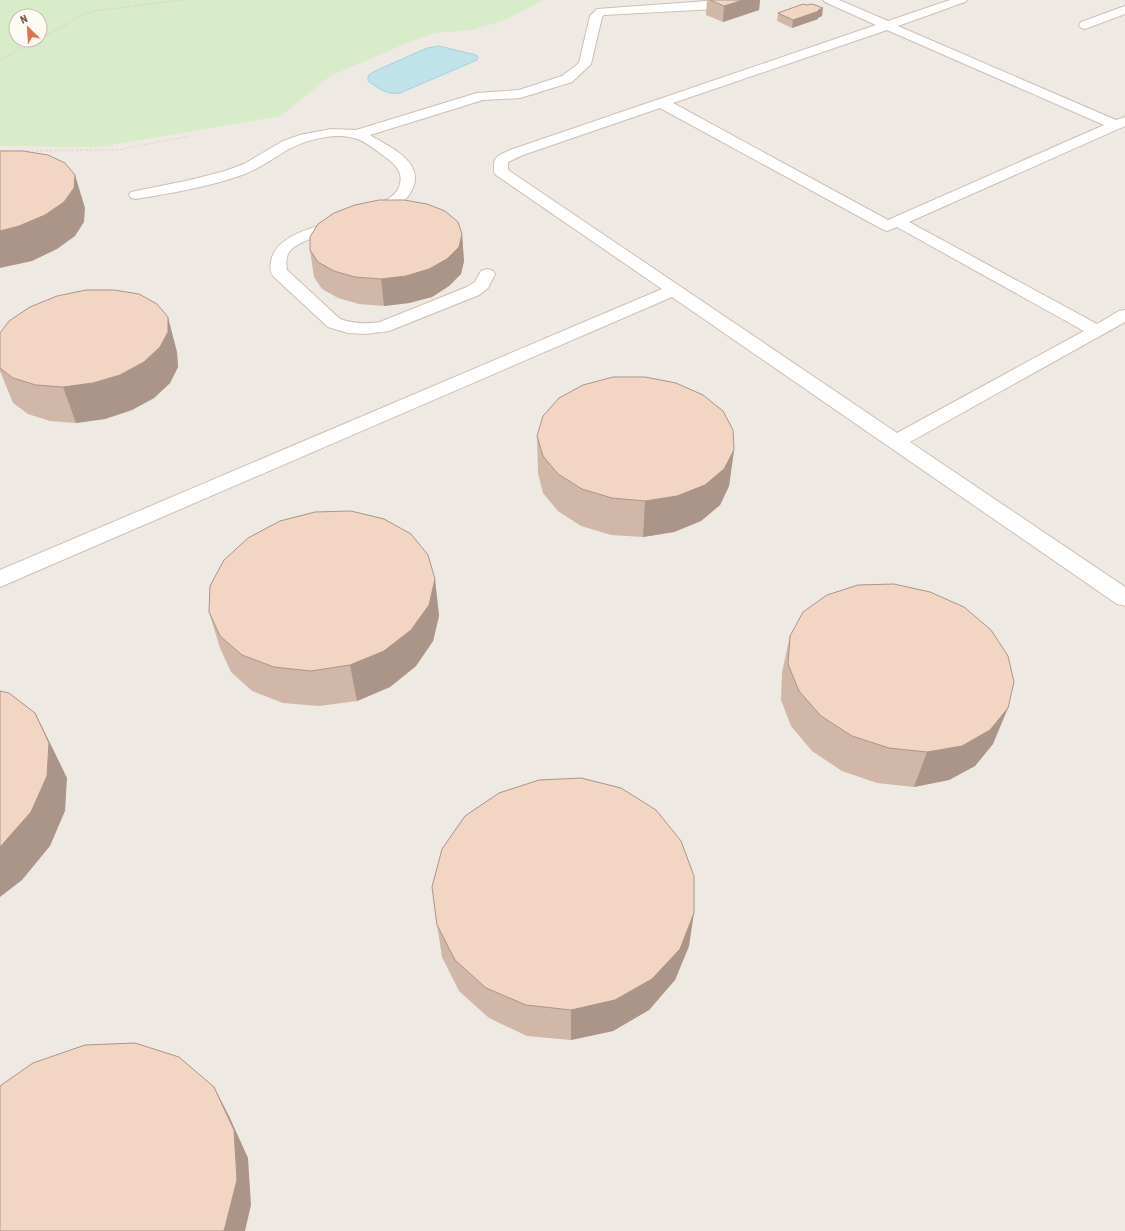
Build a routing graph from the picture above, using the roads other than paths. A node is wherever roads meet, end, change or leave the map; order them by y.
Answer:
1 (735, 0) edge
2 (830, 0) edge
3 (961, 0) edge
4 (1125, 10) edge
5 (888, 25) junction
6 (1085, 25) dead end
7 (662, 103) junction
8 (1120, 123) edge
9 (357, 134) junction
10 (136, 195) dead end
11 (898, 222) junction
12 (487, 274) dead end
13 (674, 290) junction
14 (1125, 315) edge
15 (1097, 331) junction
16 (896, 442) junction
17 (0, 578) edge
18 (1125, 598) edge

1 - 9 lane
2 - 5 lane
3 - 5 lane
4 - 6 lane
5 - 7 lane
5 - 8 lane
7 - 11 lane
7 - 13 lane
8 - 11 lane
9 - 10 lane
9 - 12 lane
11 - 15 lane
13 - 16 lane
13 - 17 lane
14 - 15 lane
15 - 16 lane
16 - 18 lane

